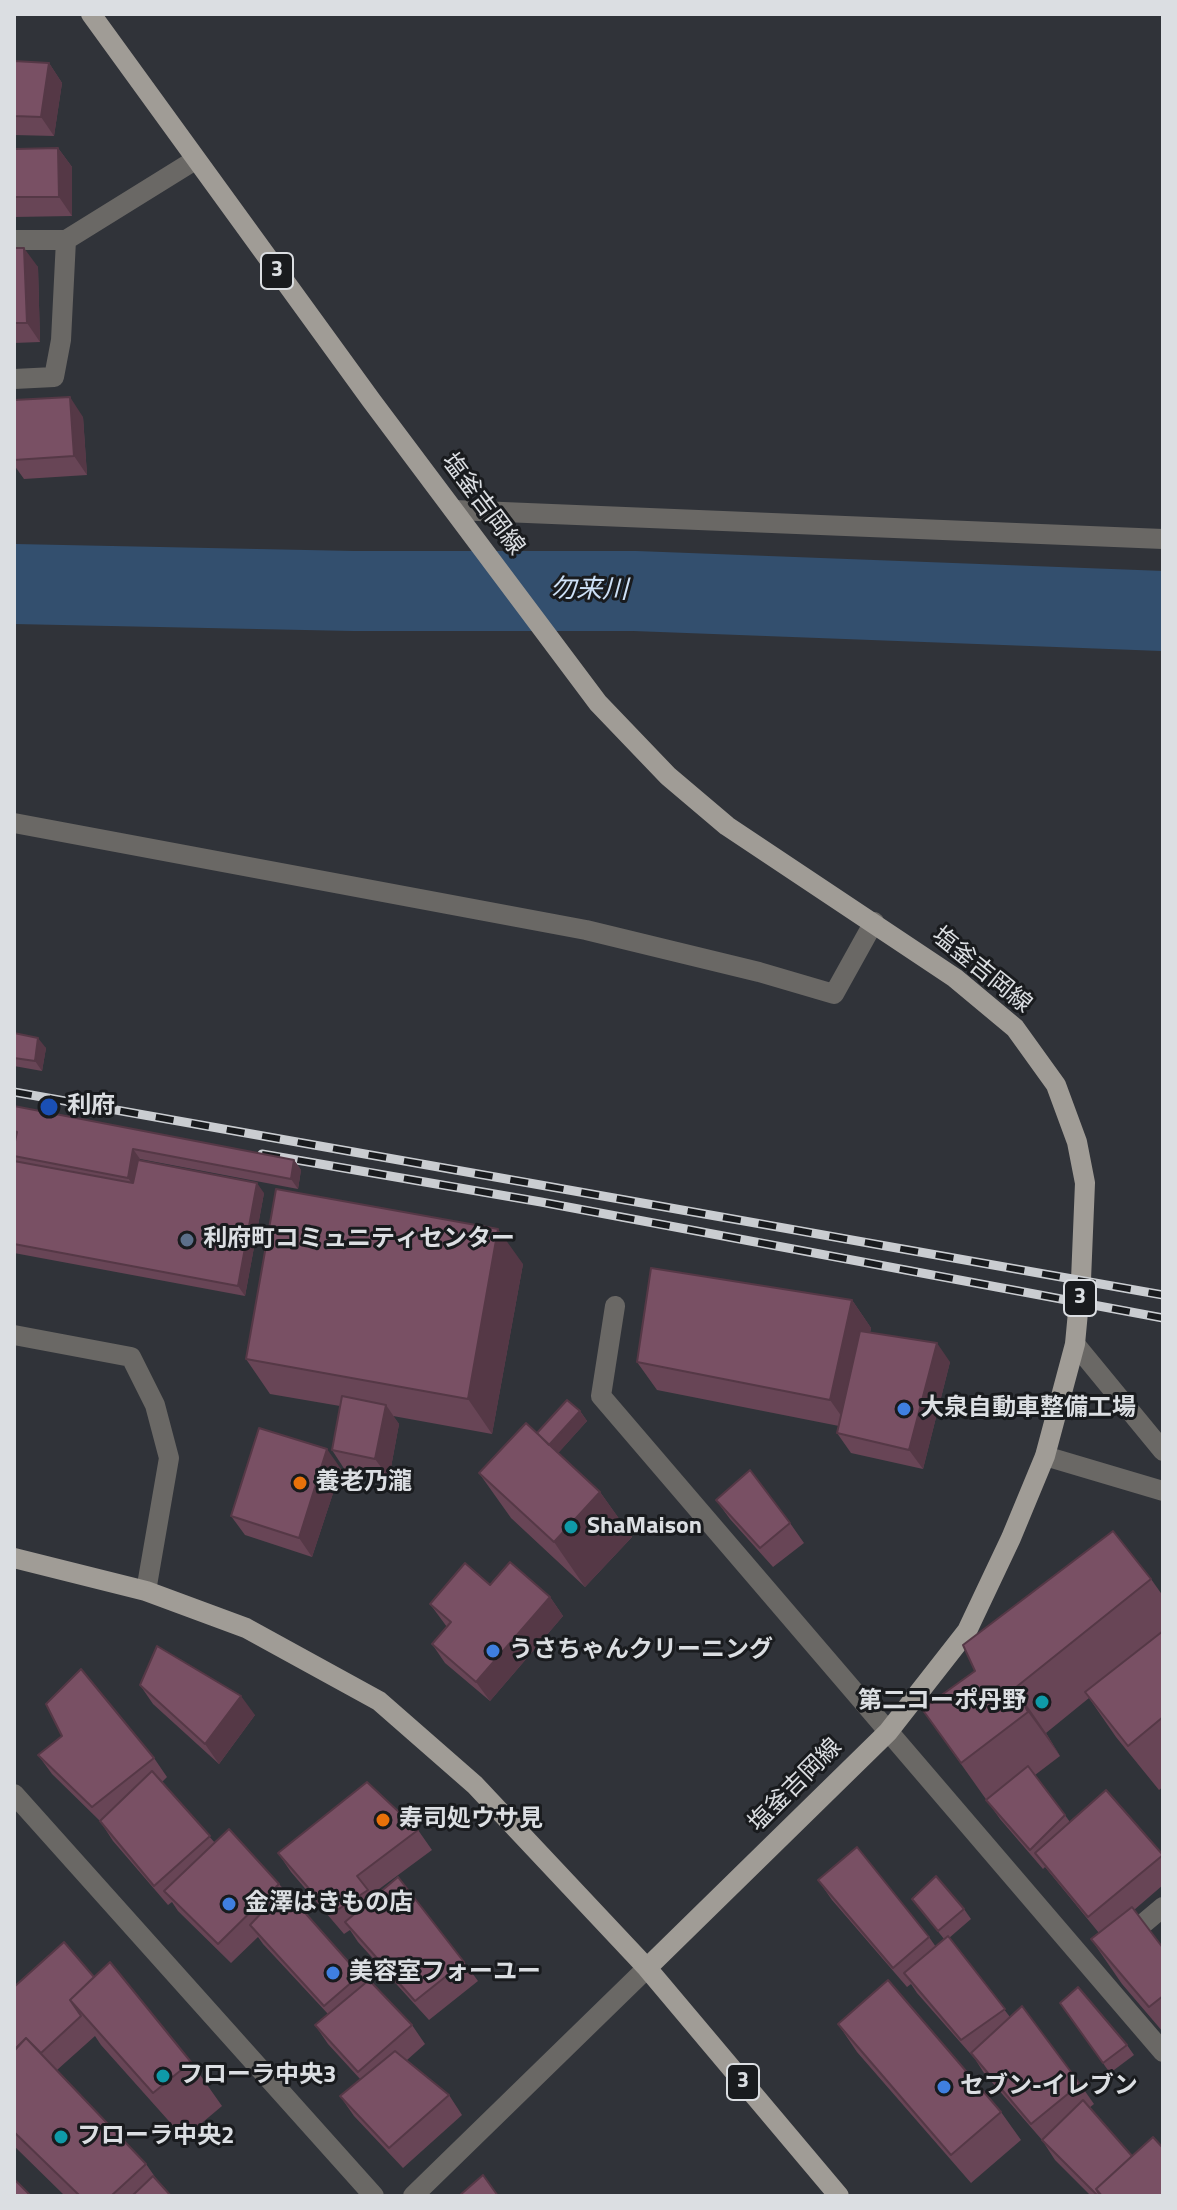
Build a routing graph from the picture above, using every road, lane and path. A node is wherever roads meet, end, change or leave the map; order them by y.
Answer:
1 (91, 14) edge
2 (195, 160) junction
3 (14, 240) edge
4 (66, 240) junction
5 (14, 379) edge
6 (460, 518) junction
7 (1163, 539) edge
8 (14, 823) edge
9 (874, 922) junction
10 (615, 1306) dead end
11 (14, 1335) edge
12 (1075, 1344) junction
13 (1163, 1451) edge
14 (1045, 1456) junction
15 (1163, 1491) edge
16 (14, 1558) edge
17 (146, 1591) junction
18 (888, 1732) junction
19 (14, 1794) edge
20 (1163, 1907) edge
21 (1104, 1957) junction
22 (647, 1968) junction
23 (1163, 2052) edge
24 (374, 2196) edge
25 (413, 2196) edge
26 (839, 2196) edge

1 - 2 main road, 塩釜吉岡線 / 3
2 - 4 street
2 - 6 main road, 塩釜吉岡線 / 3
3 - 4 street
4 - 5 street
6 - 7 street
6 - 9 main road, 塩釜吉岡線 / 3
8 - 9 street
9 - 12 main road, 塩釜吉岡線 / 3
10 - 18 street
11 - 17 street
12 - 13 street
12 - 14 main road, 塩釜吉岡線 / 3
14 - 15 street
14 - 18 main road, 塩釜吉岡線 / 3
16 - 17 main road
17 - 22 main road
18 - 21 street
18 - 22 main road, 塩釜吉岡線 / 3
19 - 24 street
20 - 21 street
21 - 23 street
22 - 25 street
22 - 26 main road, 3

